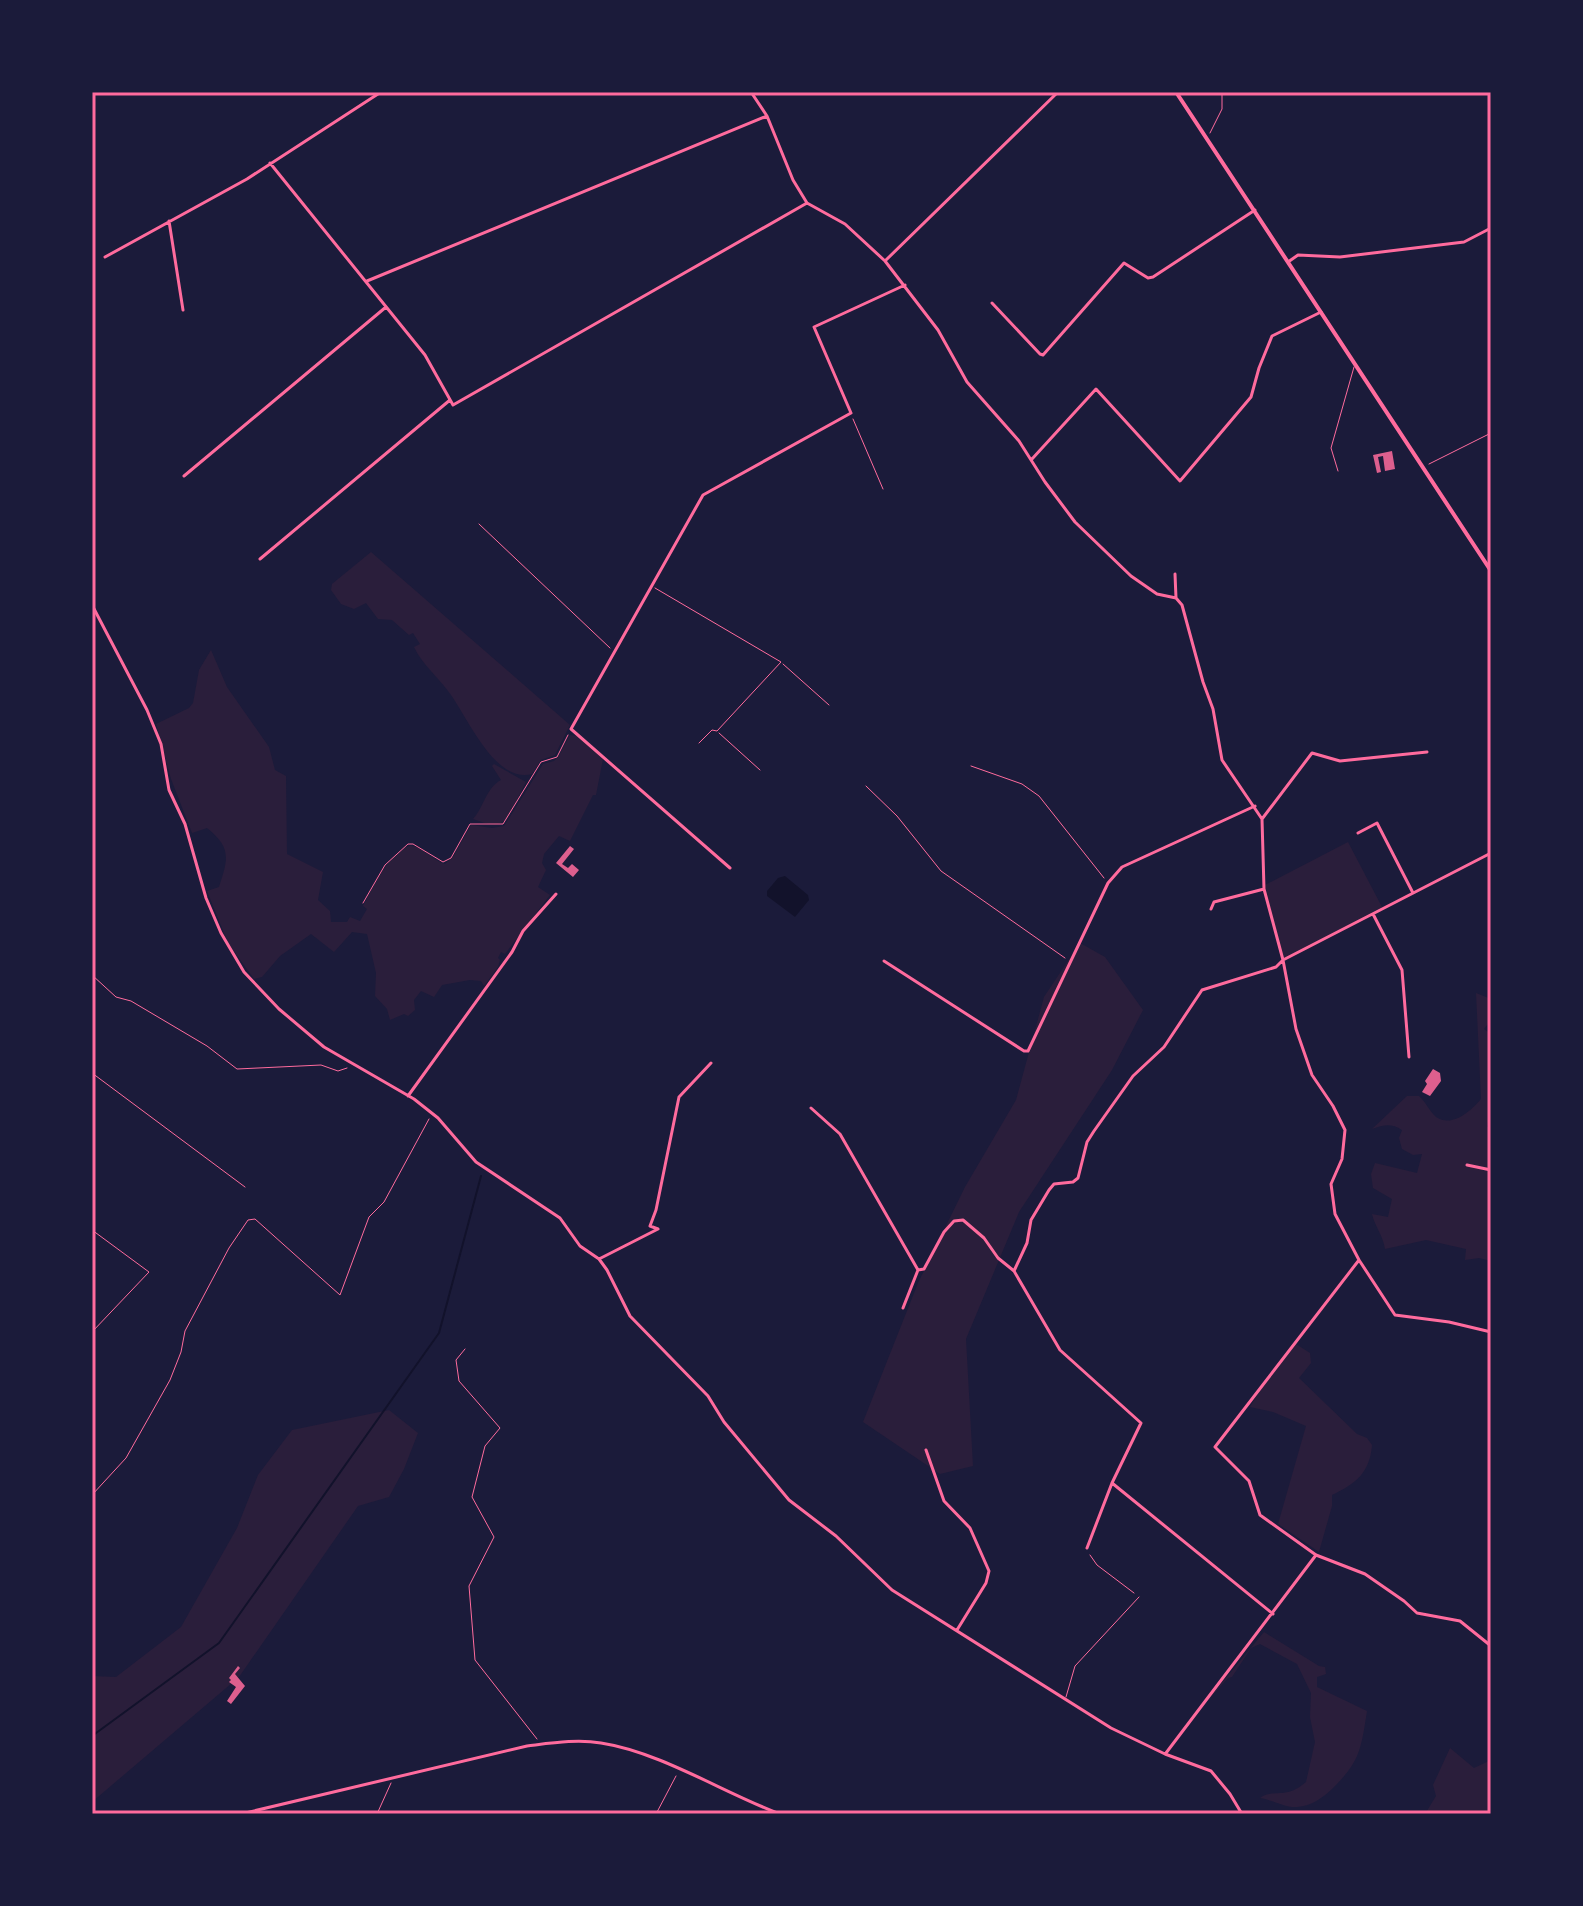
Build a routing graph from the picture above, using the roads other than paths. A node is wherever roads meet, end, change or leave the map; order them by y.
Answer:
1 (381, 92) edge
2 (751, 92) edge
3 (1058, 92) edge
4 (1176, 92) edge
5 (767, 116) junction
6 (270, 163) junction
7 (807, 203) junction
8 (1255, 210) junction
9 (169, 221) junction
10 (1491, 228) edge
11 (105, 257) dead end
12 (885, 261) junction
13 (1288, 262) junction
14 (365, 282) junction
15 (905, 285) junction
16 (992, 303) dead end
17 (386, 307) junction
18 (183, 310) dead end
19 (1321, 312) junction
20 (1356, 365) junction
21 (450, 400) junction
22 (1032, 460) junction
23 (1338, 471) dead end
24 (184, 476) dead end
25 (260, 559) dead end
26 (1491, 571) edge
27 (1175, 574) dead end
28 (1176, 598) junction
29 (92, 605) edge
30 (1427, 752) dead end
31 (1255, 806) junction
32 (1262, 819) junction
33 (1358, 833) dead end
34 (1491, 853) edge
35 (730, 868) dead end
36 (1264, 889) junction
37 (1413, 893) junction
38 (556, 894) dead end
39 (1211, 909) dead end
40 (1373, 914) junction
41 (1283, 960) junction
42 (884, 961) dead end
43 (1409, 1057) dead end
44 (711, 1063) dead end
45 (408, 1096) junction
46 (811, 1108) dead end
47 (1467, 1165) dead end
48 (1491, 1170) edge
49 (599, 1259) junction
50 (1359, 1260) junction
51 (918, 1270) junction
52 (1014, 1271) junction
53 (903, 1308) dead end
54 (1491, 1332) edge
55 (926, 1450) dead end
56 (1112, 1483) junction
57 (1087, 1548) road end
58 (1316, 1555) junction
59 (1139, 1597) road end
60 (1273, 1614) junction
61 (957, 1630) junction
62 (1491, 1646) edge
63 (1065, 1700) junction
64 (1165, 1754) junction
65 (241, 1814) edge
66 (780, 1814) edge
67 (1242, 1814) edge

1 - 6 street
2 - 5 street
3 - 12 street
4 - 8 main road
5 - 7 street
5 - 14 street
6 - 9 street
6 - 14 street
7 - 12 street
7 - 21 street
8 - 13 main road
8 - 16 street
9 - 11 street
9 - 18 street
10 - 13 street
12 - 15 street
13 - 19 main road
14 - 17 street
15 - 22 street
15 - 35 street
17 - 21 street
17 - 24 street
19 - 20 main road
19 - 22 street
20 - 23 lane
20 - 26 main road
21 - 25 street
22 - 28 street
27 - 28 street
28 - 31 street
29 - 45 street
30 - 32 street
31 - 32 street
31 - 42 street
32 - 36 street
33 - 37 street
34 - 37 street
36 - 39 street
36 - 41 street
37 - 40 street
38 - 45 street
40 - 41 street
40 - 43 street
41 - 50 street
41 - 52 street
44 - 49 street
45 - 49 street
46 - 51 street
47 - 48 street
49 - 61 street
50 - 54 street
50 - 58 street
51 - 52 street
51 - 53 street
52 - 56 street
55 - 61 street
56 - 57 street
56 - 60 street
58 - 60 street
58 - 62 street
59 - 63 lane
60 - 64 street
61 - 63 street
63 - 64 street
64 - 67 street
65 - 66 street

